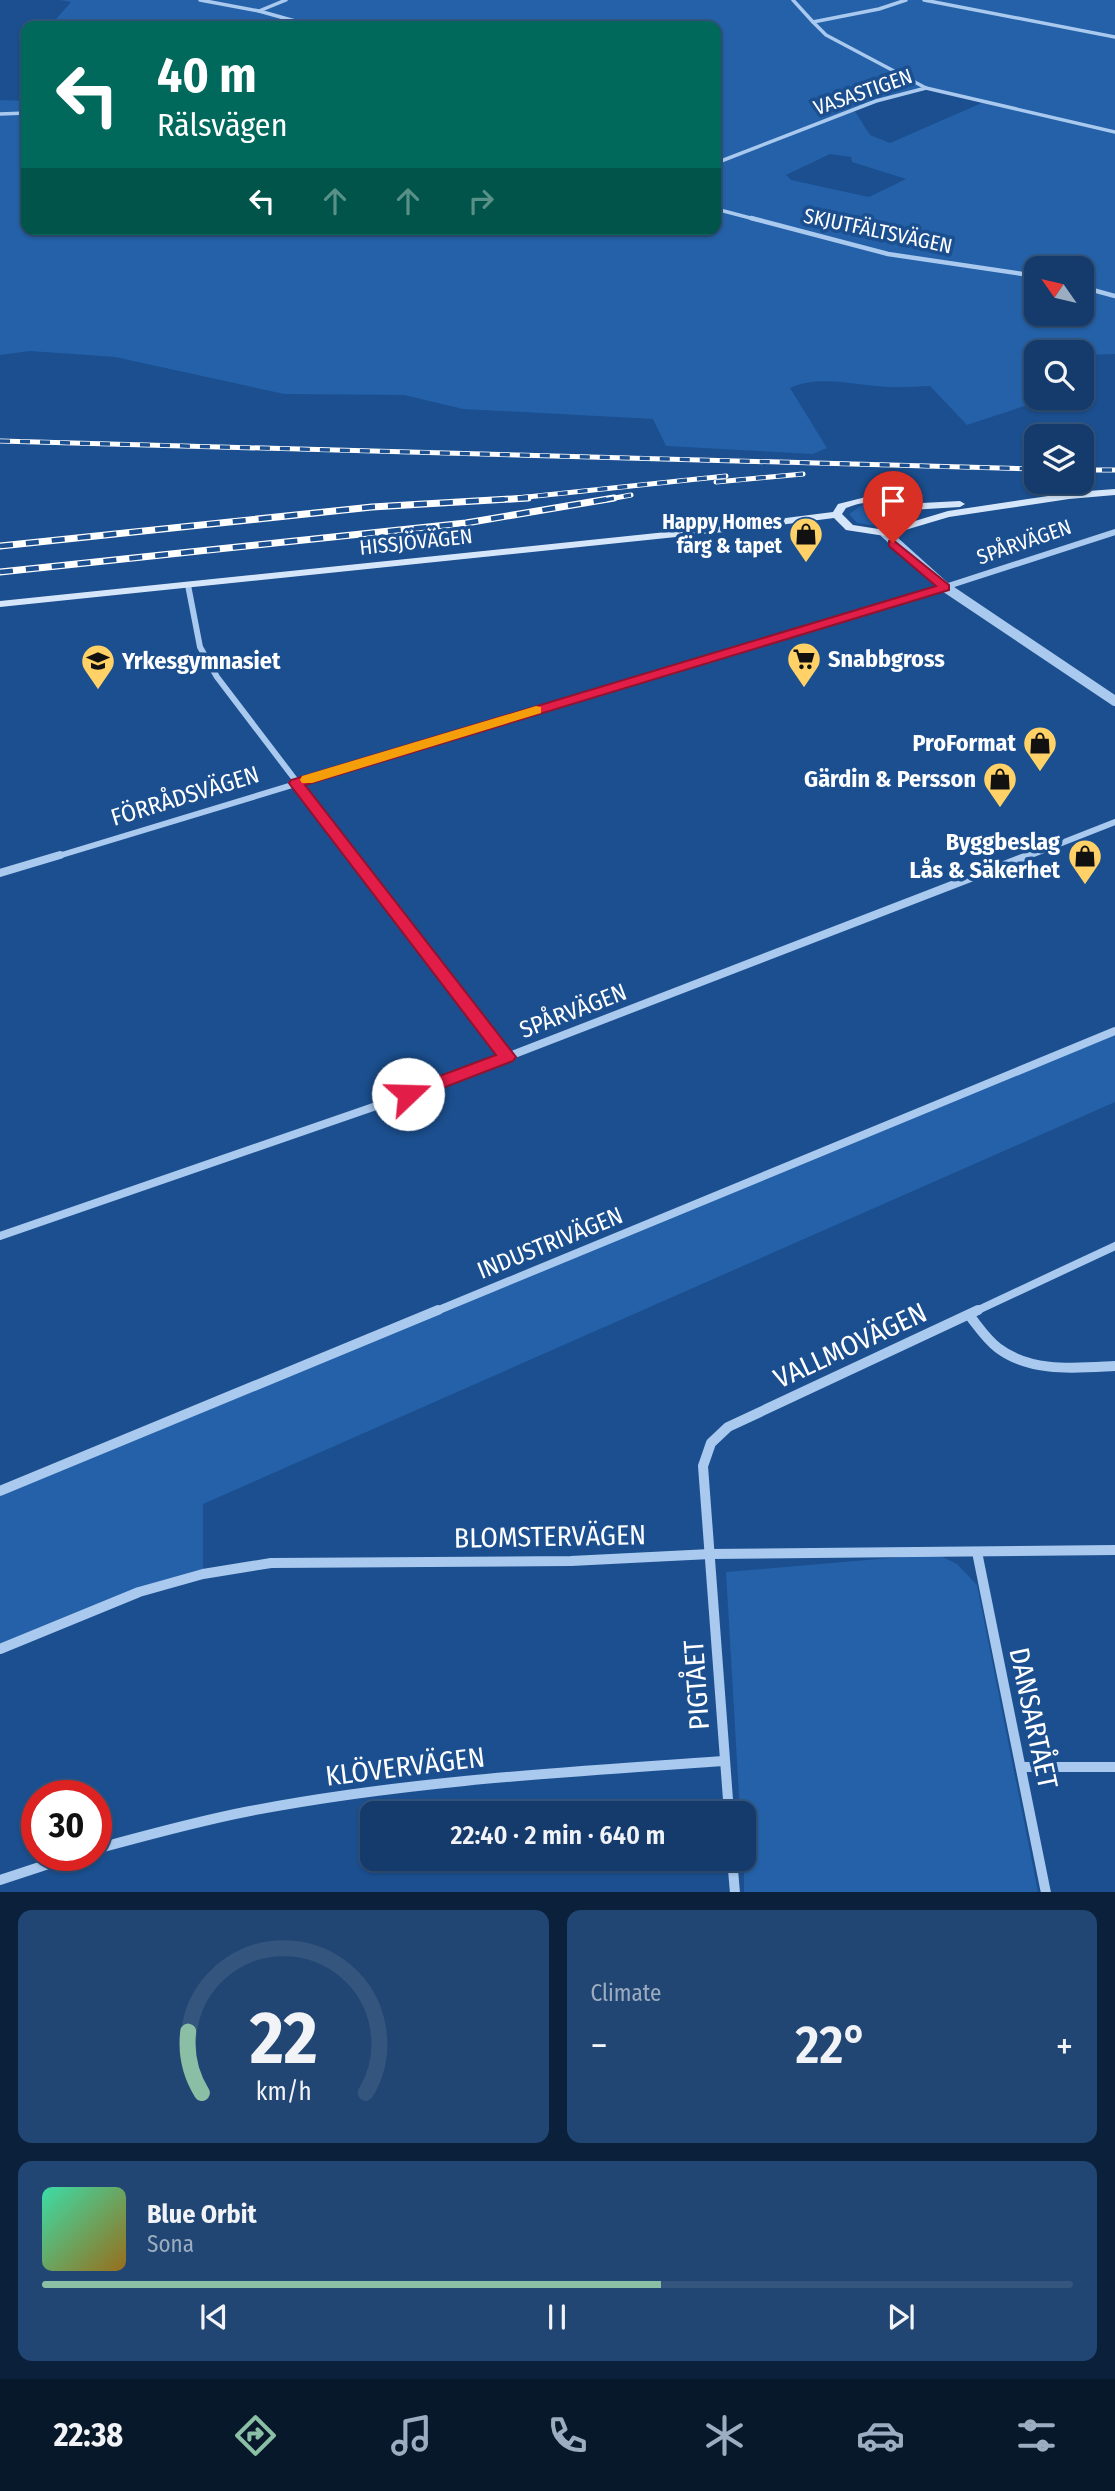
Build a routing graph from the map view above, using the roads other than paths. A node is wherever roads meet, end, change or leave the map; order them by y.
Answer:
1 (200, 0) edge
2 (286, 0) edge
3 (793, 0) edge
4 (906, 0) edge
5 (924, 0) edge
6 (259, 11) junction
7 (295, 21) edge
8 (813, 22) junction
9 (1115, 37) edge
10 (926, 88) junction
11 (21, 113) edge
12 (0, 114) edge
13 (1115, 132) edge
14 (721, 161) edge
15 (721, 210) edge
16 (1024, 274) edge
17 (1094, 290) edge
18 (1115, 296) edge
19 (1115, 492) edge
20 (1075, 495) junction
21 (902, 507) junction
22 (836, 515) junction
23 (904, 527) junction
24 (1115, 532) edge
25 (885, 533) junction
26 (188, 585) junction
27 (945, 587) junction
28 (0, 604) edge
29 (1115, 701) edge
30 (296, 783) junction
31 (1115, 822) edge
32 (0, 873) edge
33 (1115, 1031) edge
34 (507, 1057) junction
35 (0, 1236) edge
36 (1115, 1246) edge
37 (969, 1315) junction
38 (1115, 1366) edge
39 (0, 1491) edge
40 (1115, 1550) edge
41 (977, 1552) junction
42 (710, 1554) junction
43 (0, 1649) edge
44 (724, 1761) junction
45 (1022, 1767) junction
46 (1115, 1767) edge
47 (728, 1801) edge
48 (112, 1844) edge
49 (27, 1871) edge
50 (733, 1871) edge
51 (0, 1880) edge
52 (735, 1892) edge
53 (1046, 1892) edge

1 - 6 street
2 - 6 street
3 - 8 street, VASASTIGEN
4 - 8 street
5 - 9 street
6 - 7 street
8 - 10 street, VASASTIGEN
10 - 13 street
10 - 14 street, VASASTIGEN
11 - 12 street
15 - 16 street, SKJUTFÄLTSVÄGEN
17 - 18 street
19 - 20 main road
20 - 21 main road
20 - 23 main road
21 - 22 main road
21 - 23 main road
22 - 25 main road
22 - 26 main road, HISSJÖVÄGEN
23 - 25 main road
24 - 27 street, SPÅRVÄGEN
25 - 27 street
26 - 28 main road, HISSJÖVÄGEN
26 - 30 street
27 - 29 street
27 - 30 street, FÖRRÅDSVÄGEN
30 - 32 street, FÖRRÅDSVÄGEN
30 - 34 street
31 - 34 street, SPÅRVÄGEN
33 - 39 street, INDUSTRIVÄGEN
34 - 35 street, SPÅRVÄGEN
36 - 37 street, VALLMOVÄGEN
37 - 38 street
37 - 42 street, VALLMOVÄGEN
40 - 41 street, BLOMSTERVÄGEN
41 - 42 street, BLOMSTERVÄGEN
41 - 45 street, DANSARTÅET
42 - 43 street, BLOMSTERVÄGEN
42 - 44 street, PIGTÅET
44 - 47 street, PIGTÅET
44 - 48 street, KLÖVERVÄGEN
45 - 46 street
45 - 53 street, DANSARTÅET
49 - 51 street
50 - 52 street

